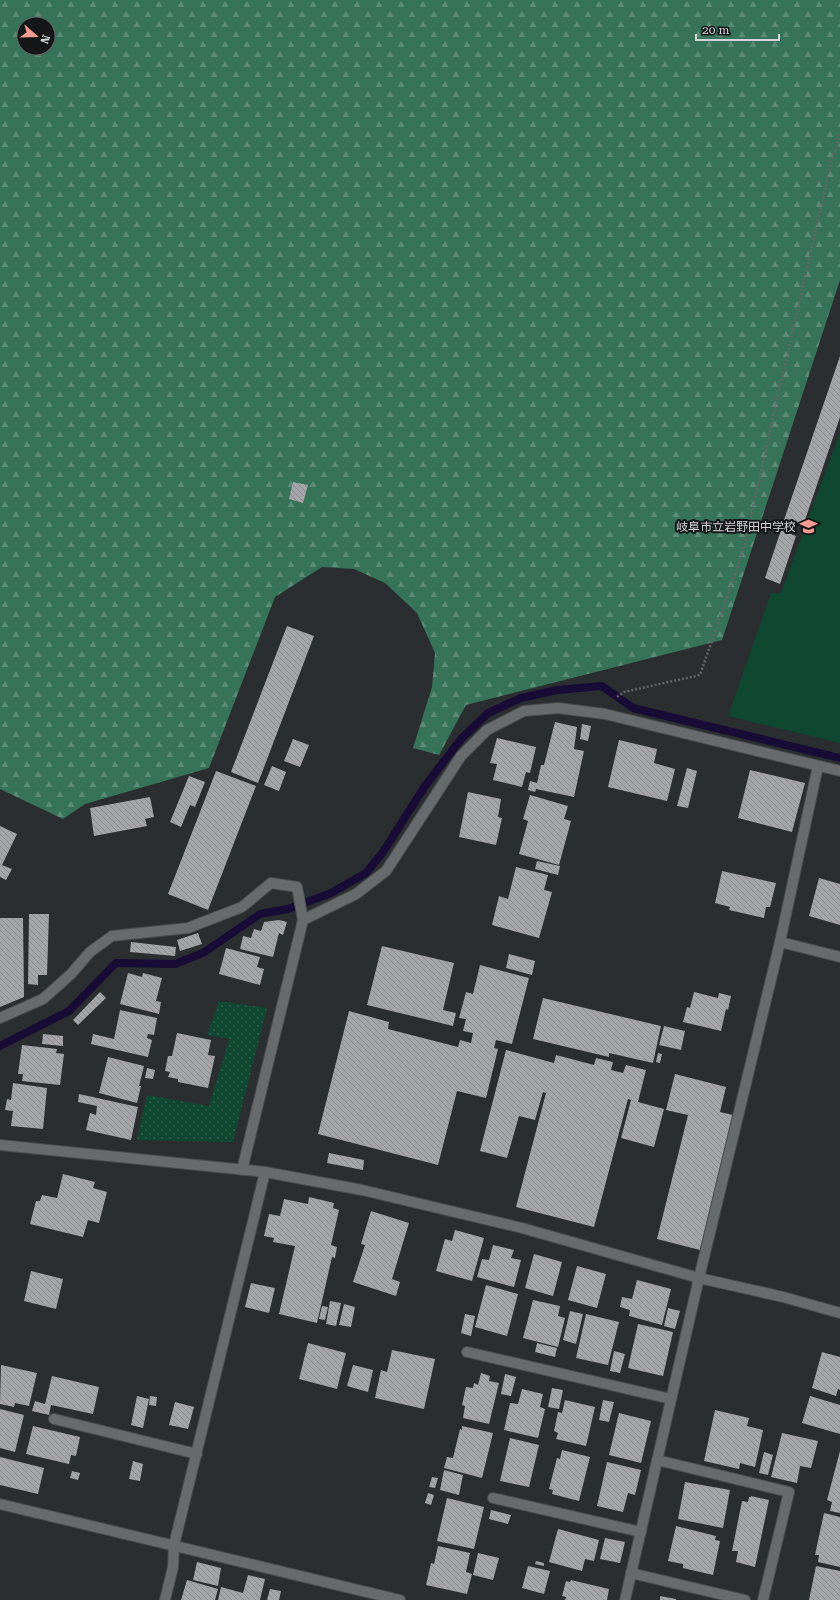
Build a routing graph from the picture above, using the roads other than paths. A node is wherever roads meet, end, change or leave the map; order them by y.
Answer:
1 (818, 766) junction
2 (840, 771) edge
3 (302, 916) junction
4 (780, 942) junction
5 (840, 957) edge
6 (0, 1018) edge
7 (0, 1145) edge
8 (242, 1170) junction
9 (265, 1172) junction
10 (699, 1278) junction
11 (840, 1313) edge
12 (467, 1352) dead end
13 (671, 1399) junction
14 (54, 1418) dead end
15 (197, 1454) junction
16 (657, 1460) junction
17 (493, 1498) dead end
18 (0, 1504) edge
19 (640, 1532) junction
20 (174, 1545) junction
21 (631, 1573) junction
22 (165, 1600) edge
23 (400, 1600) edge
24 (625, 1600) edge
25 (745, 1600) edge
26 (763, 1600) edge

1 - 2 street
1 - 3 street
1 - 4 street
3 - 6 street
3 - 8 street
4 - 5 street
4 - 10 street
7 - 8 street
8 - 9 street
9 - 10 street
9 - 15 street
10 - 11 street
10 - 13 street
12 - 13 street
13 - 16 street
14 - 15 street
15 - 20 street
16 - 19 street
16 - 26 street
17 - 19 street
18 - 20 street
19 - 21 street
20 - 22 street
20 - 23 street
21 - 24 street
21 - 25 street

